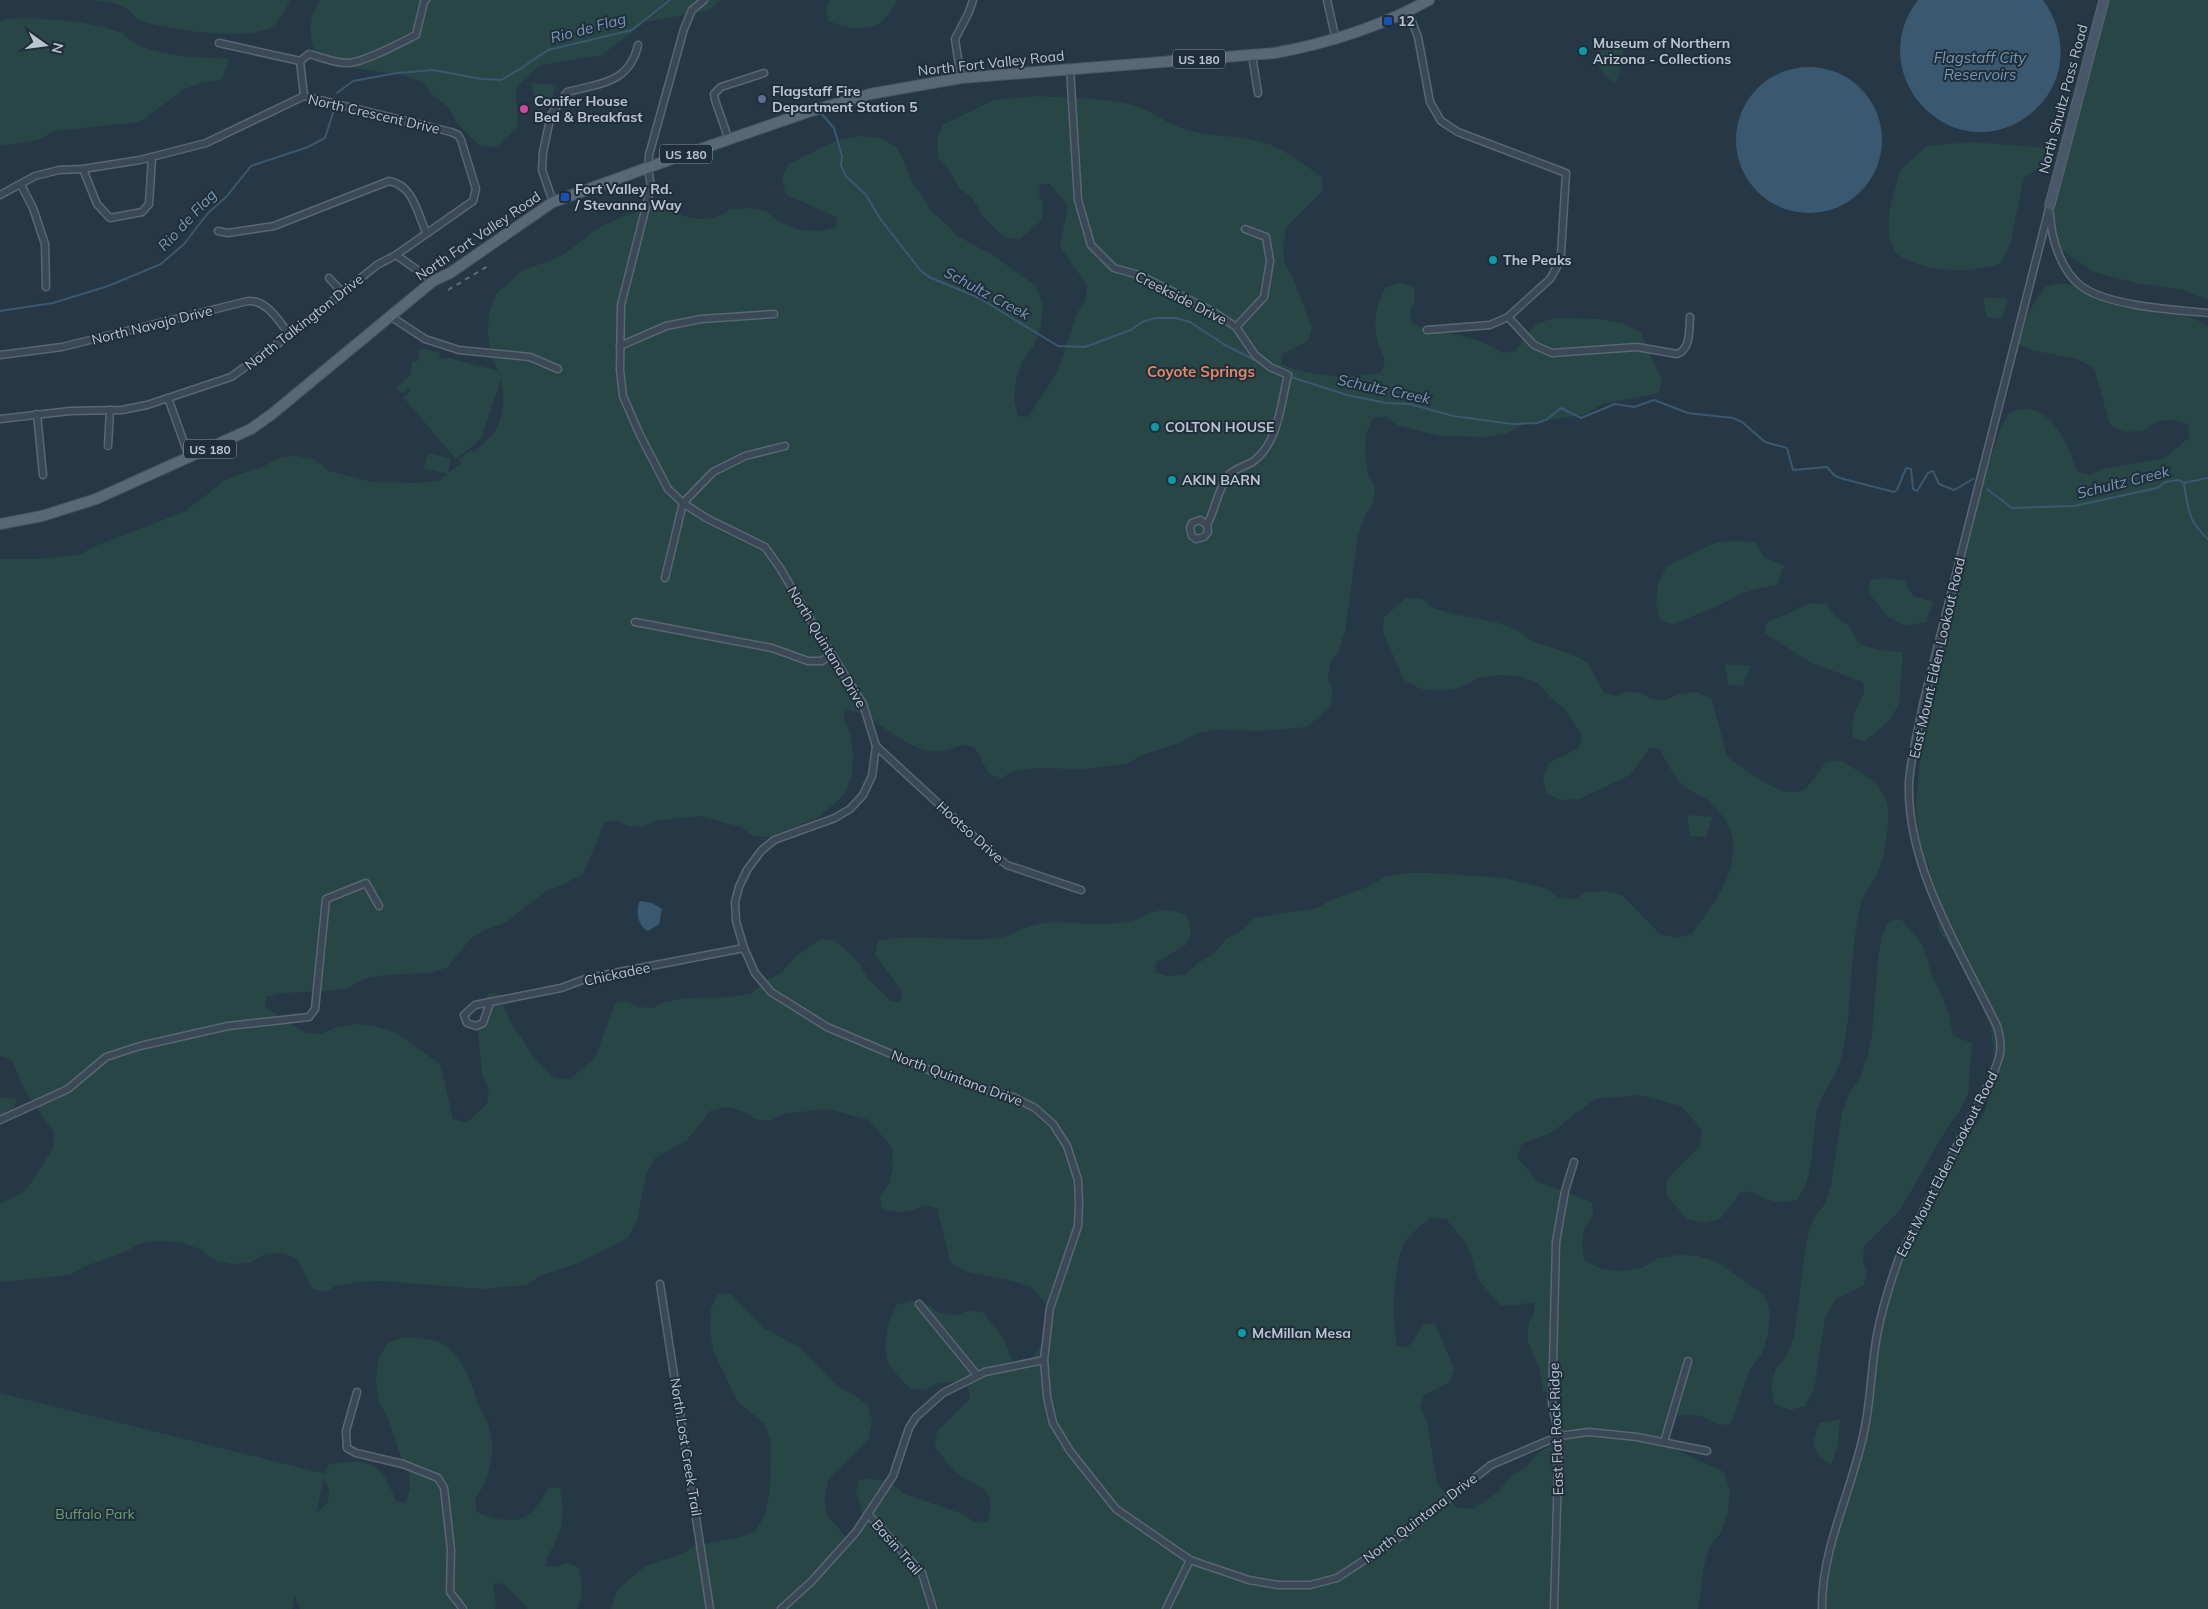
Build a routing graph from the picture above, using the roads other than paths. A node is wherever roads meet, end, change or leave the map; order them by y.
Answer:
1 (426, 0) edge
2 (704, 0) edge
3 (1327, 0) edge
4 (1428, 0) edge
5 (2104, 0) edge
6 (973, 2) edge
7 (1408, 12) junction
8 (1336, 40) junction
9 (220, 43) dead end
10 (638, 45) dead end
11 (1252, 55) junction
12 (300, 61) junction
13 (1070, 68) junction
14 (764, 73) dead end
15 (961, 78) junction
16 (1258, 93) dead end
17 (304, 96) junction
18 (729, 140) junction
19 (152, 157) junction
20 (648, 167) junction
21 (83, 169) junction
22 (21, 185) junction
23 (0, 195) edge
24 (473, 201) joint
25 (553, 202) junction
26 (2050, 205) junction
27 (1245, 228) dead end
28 (218, 232) dead end
29 (426, 232) junction
30 (396, 254) junction
31 (329, 278) dead end
32 (433, 282) junction
33 (46, 287) dead end
34 (342, 292) junction
35 (2208, 313) edge
36 (774, 314) dead end
37 (390, 316) junction
38 (1508, 317) junction
39 (1690, 317) dead end
40 (1236, 327) junction
41 (1427, 330) dead end
42 (290, 336) junction
43 (620, 346) junction
44 (0, 355) edge
45 (558, 369) dead end
46 (168, 398) junction
47 (110, 410) junction
48 (38, 414) junction
49 (0, 419) edge
50 (108, 446) dead end
51 (785, 446) dead end
52 (187, 451) dead end
53 (43, 475) dead end
54 (684, 503) junction
55 (0, 524) edge
56 (1207, 525) dead end
57 (665, 578) dead end
58 (635, 622) dead end
59 (832, 654) junction
60 (876, 746) junction
61 (1081, 890) dead end
62 (379, 906) dead end
63 (744, 948) junction
64 (490, 1003) dead end
65 (0, 1120) edge
66 (1574, 1162) dead end
67 (660, 1284) dead end
68 (919, 1304) dead end
69 (1044, 1360) junction
70 (1688, 1361) dead end
71 (977, 1376) junction
72 (357, 1392) dead end
73 (1559, 1436) junction
74 (1664, 1442) junction
75 (1708, 1451) dead end
76 (868, 1514) junction
77 (1190, 1560) junction
78 (463, 1609) edge
79 (710, 1609) edge
80 (781, 1609) edge
81 (933, 1609) edge
82 (1166, 1609) edge
83 (1554, 1609) edge
84 (1822, 1609) edge

1 - 12 street
2 - 20 street, North Quintana Drive
3 - 8 street
4 - 7 main road, North Fort Valley Road / US 180
5 - 26 street, North Shultz Pass Road
6 - 15 street
7 - 8 main road, North Fort Valley Road / US 180
7 - 38 street
8 - 11 main road, North Fort Valley Road / US 180
9 - 12 street
10 - 25 street
11 - 13 main road, North Fort Valley Road / US 180
11 - 16 street
12 - 17 street
13 - 15 main road, North Fort Valley Road / US 180
13 - 40 street, Creekside Drive
14 - 18 street
15 - 18 main road, North Fort Valley Road / US 180
17 - 19 street, North Crescent Drive
17 - 24 street, North Crescent Drive
18 - 20 main road, North Fort Valley Road / US 180
19 - 21 street, North Crescent Drive
19 - 21 street
20 - 25 main road, North Fort Valley Road / US 180
20 - 43 street, North Quintana Drive
21 - 22 street, North Crescent Drive
22 - 23 street, North Crescent Drive
22 - 33 street
24 - 29 street, North Talkington Drive
25 - 32 main road, North Fort Valley Road / US 180
26 - 35 street
26 - 84 street, East Mount Elden Lookout Road
27 - 40 street
28 - 29 street
29 - 30 street, North Talkington Drive
30 - 32 street
30 - 34 street, North Talkington Drive
31 - 34 street
32 - 37 main road, North Fort Valley Road / US 180
34 - 42 street, North Talkington Drive
36 - 43 street
37 - 45 street
37 - 55 main road, North Fort Valley Road / US 180
38 - 39 street
38 - 41 street
40 - 56 street, Creekside Drive
42 - 44 street, North Navajo Drive
42 - 46 street, North Talkington Drive
43 - 54 street, North Quintana Drive
46 - 47 street, North Talkington Drive
46 - 52 street
47 - 48 street, North Talkington Drive
47 - 50 street
48 - 49 street, North Talkington Drive
48 - 53 street
51 - 54 street
54 - 57 street
54 - 59 street, North Quintana Drive
58 - 59 street
59 - 60 street, North Quintana Drive
60 - 61 street, Hootso Drive
60 - 63 street, North Quintana Drive
62 - 65 street
63 - 64 street, Chickadee
63 - 69 street, North Quintana Drive
66 - 73 street, East Flat Rock Ridge
67 - 79 street, North Lost Creek Trail
68 - 71 street
69 - 71 street
69 - 77 street, North Quintana Drive
70 - 74 street
71 - 76 street
72 - 78 street
73 - 74 street, North Quintana Drive
73 - 77 street, North Quintana Drive
73 - 83 street, East Flat Rock Ridge
74 - 75 street, North Quintana Drive
76 - 80 street
76 - 81 street, Basin Trail
77 - 82 street

